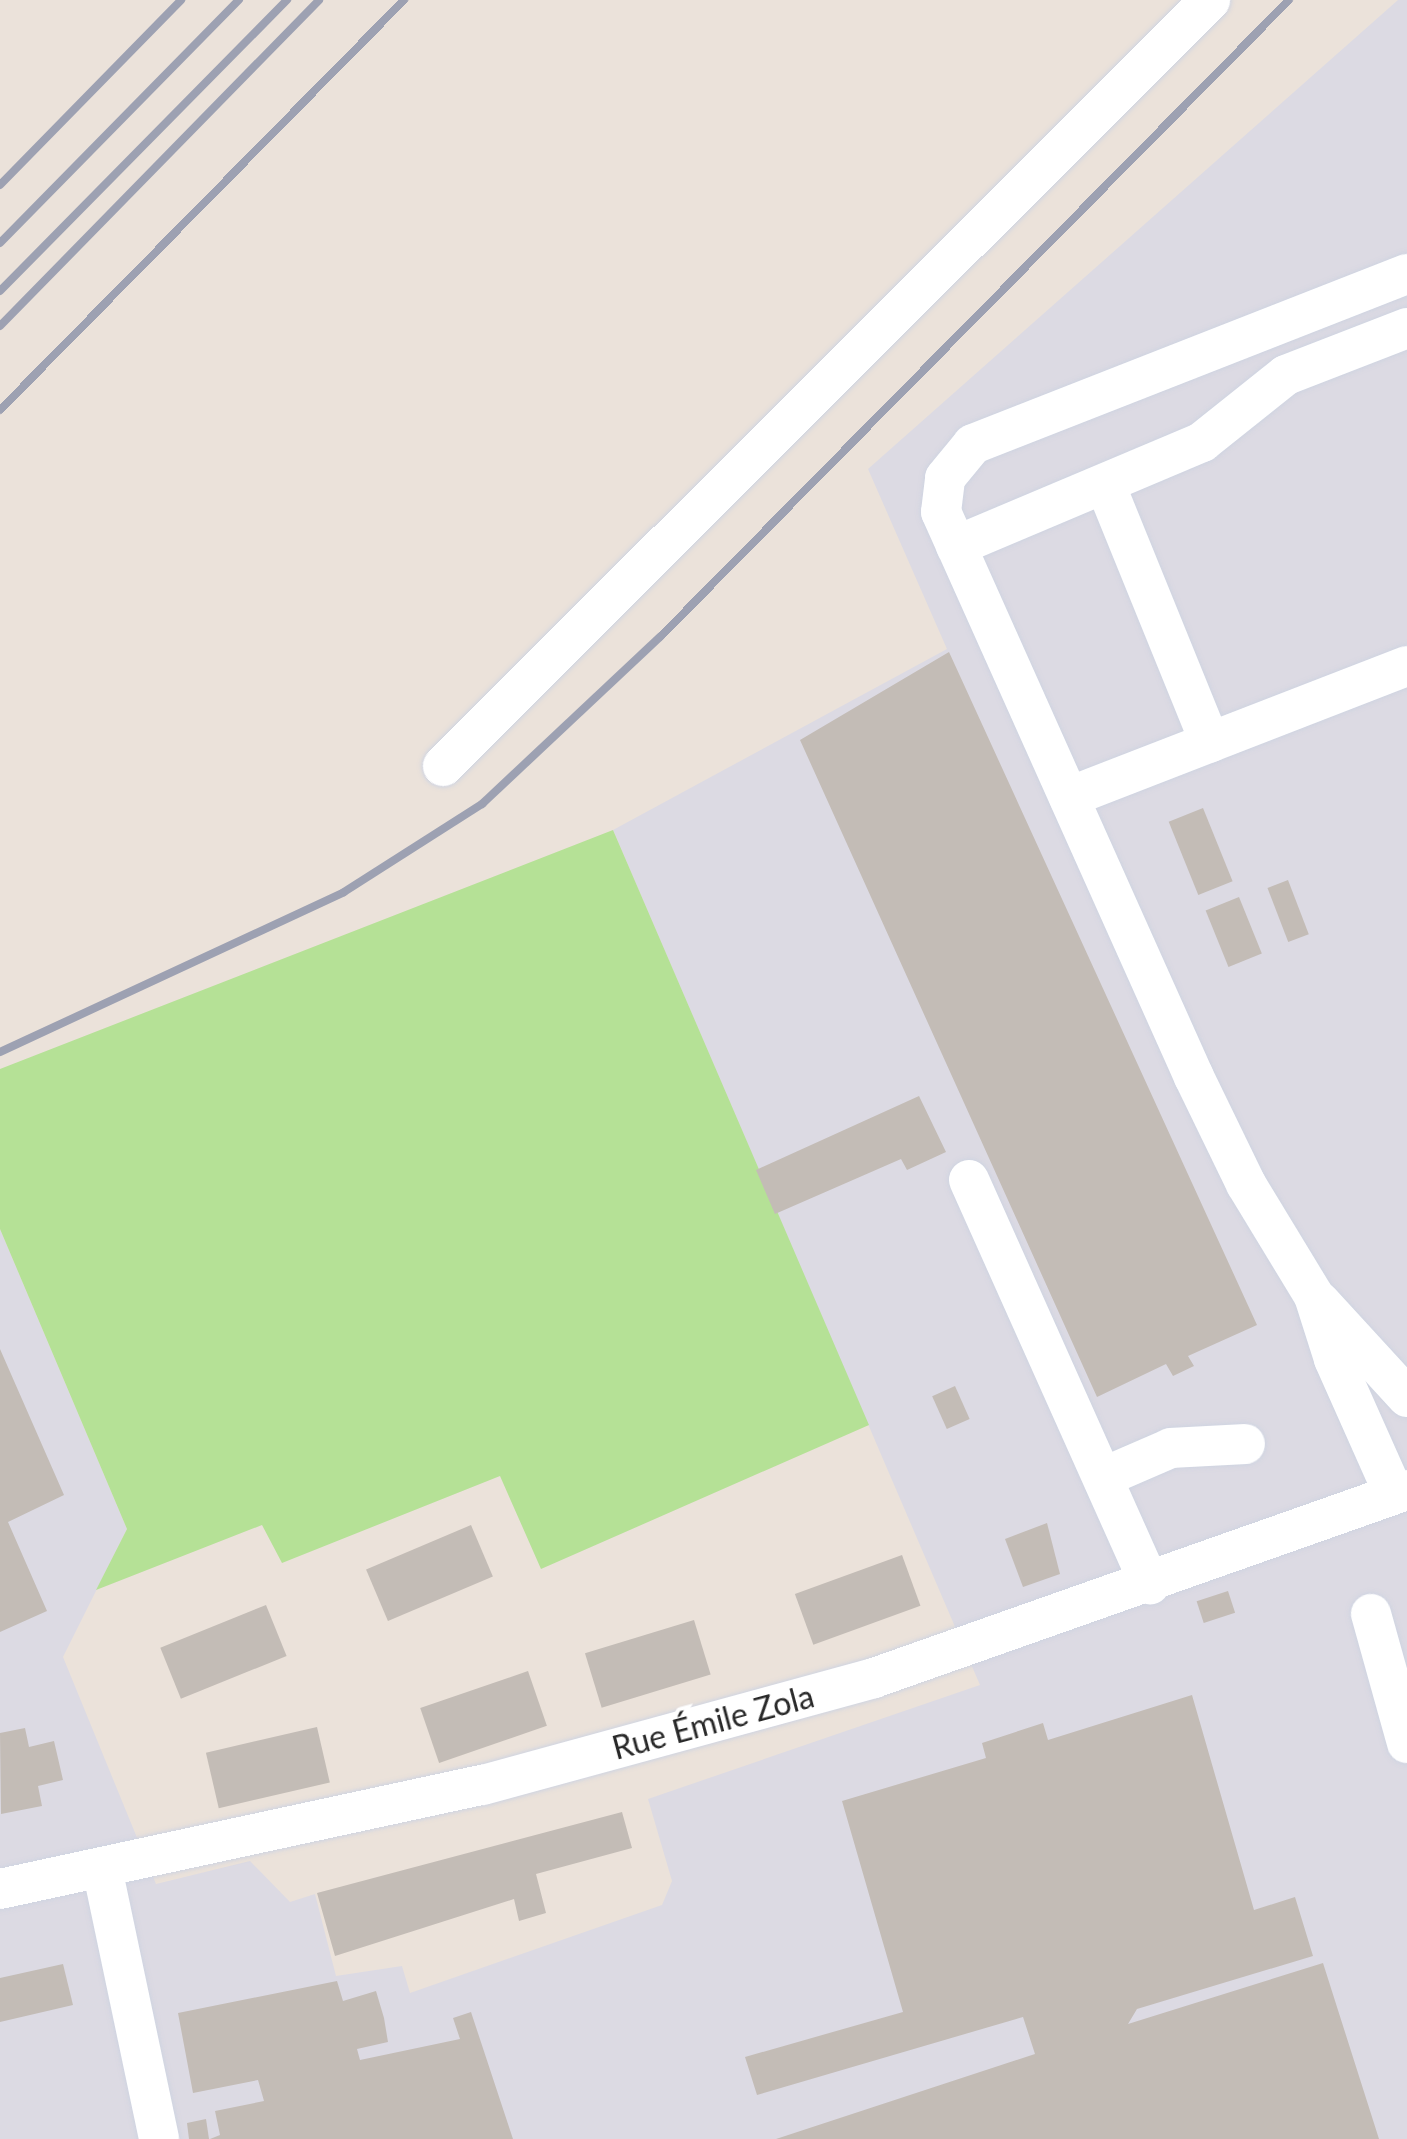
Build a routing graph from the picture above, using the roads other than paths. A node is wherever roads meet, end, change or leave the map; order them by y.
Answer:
1 (1210, 0) edge
2 (1407, 274) edge
3 (1407, 328) edge
4 (1104, 484) junction
5 (956, 546) junction
6 (1407, 666) edge
7 (1210, 743) junction
8 (443, 766) dead end
9 (1068, 798) junction
10 (970, 1180) dead end
11 (1314, 1296) junction
12 (1407, 1397) edge
13 (1245, 1444) dead end
14 (1104, 1477) junction
15 (1400, 1492) edge
16 (1150, 1584) junction
17 (1371, 1614) dead end
18 (1407, 1743) edge
19 (102, 1868) junction
20 (0, 1889) edge
21 (159, 2139) edge

1 - 8 street
2 - 5 street
3 - 4 street
4 - 5 street
4 - 7 street
5 - 9 street
6 - 7 street
7 - 9 street
9 - 11 street
10 - 14 street
11 - 12 street
11 - 15 street
13 - 14 street
14 - 16 street
15 - 16 street, Rue Émile Zola
16 - 19 street, Rue Émile Zola
17 - 18 street
19 - 20 street, Rue Émile Zola
19 - 21 street

